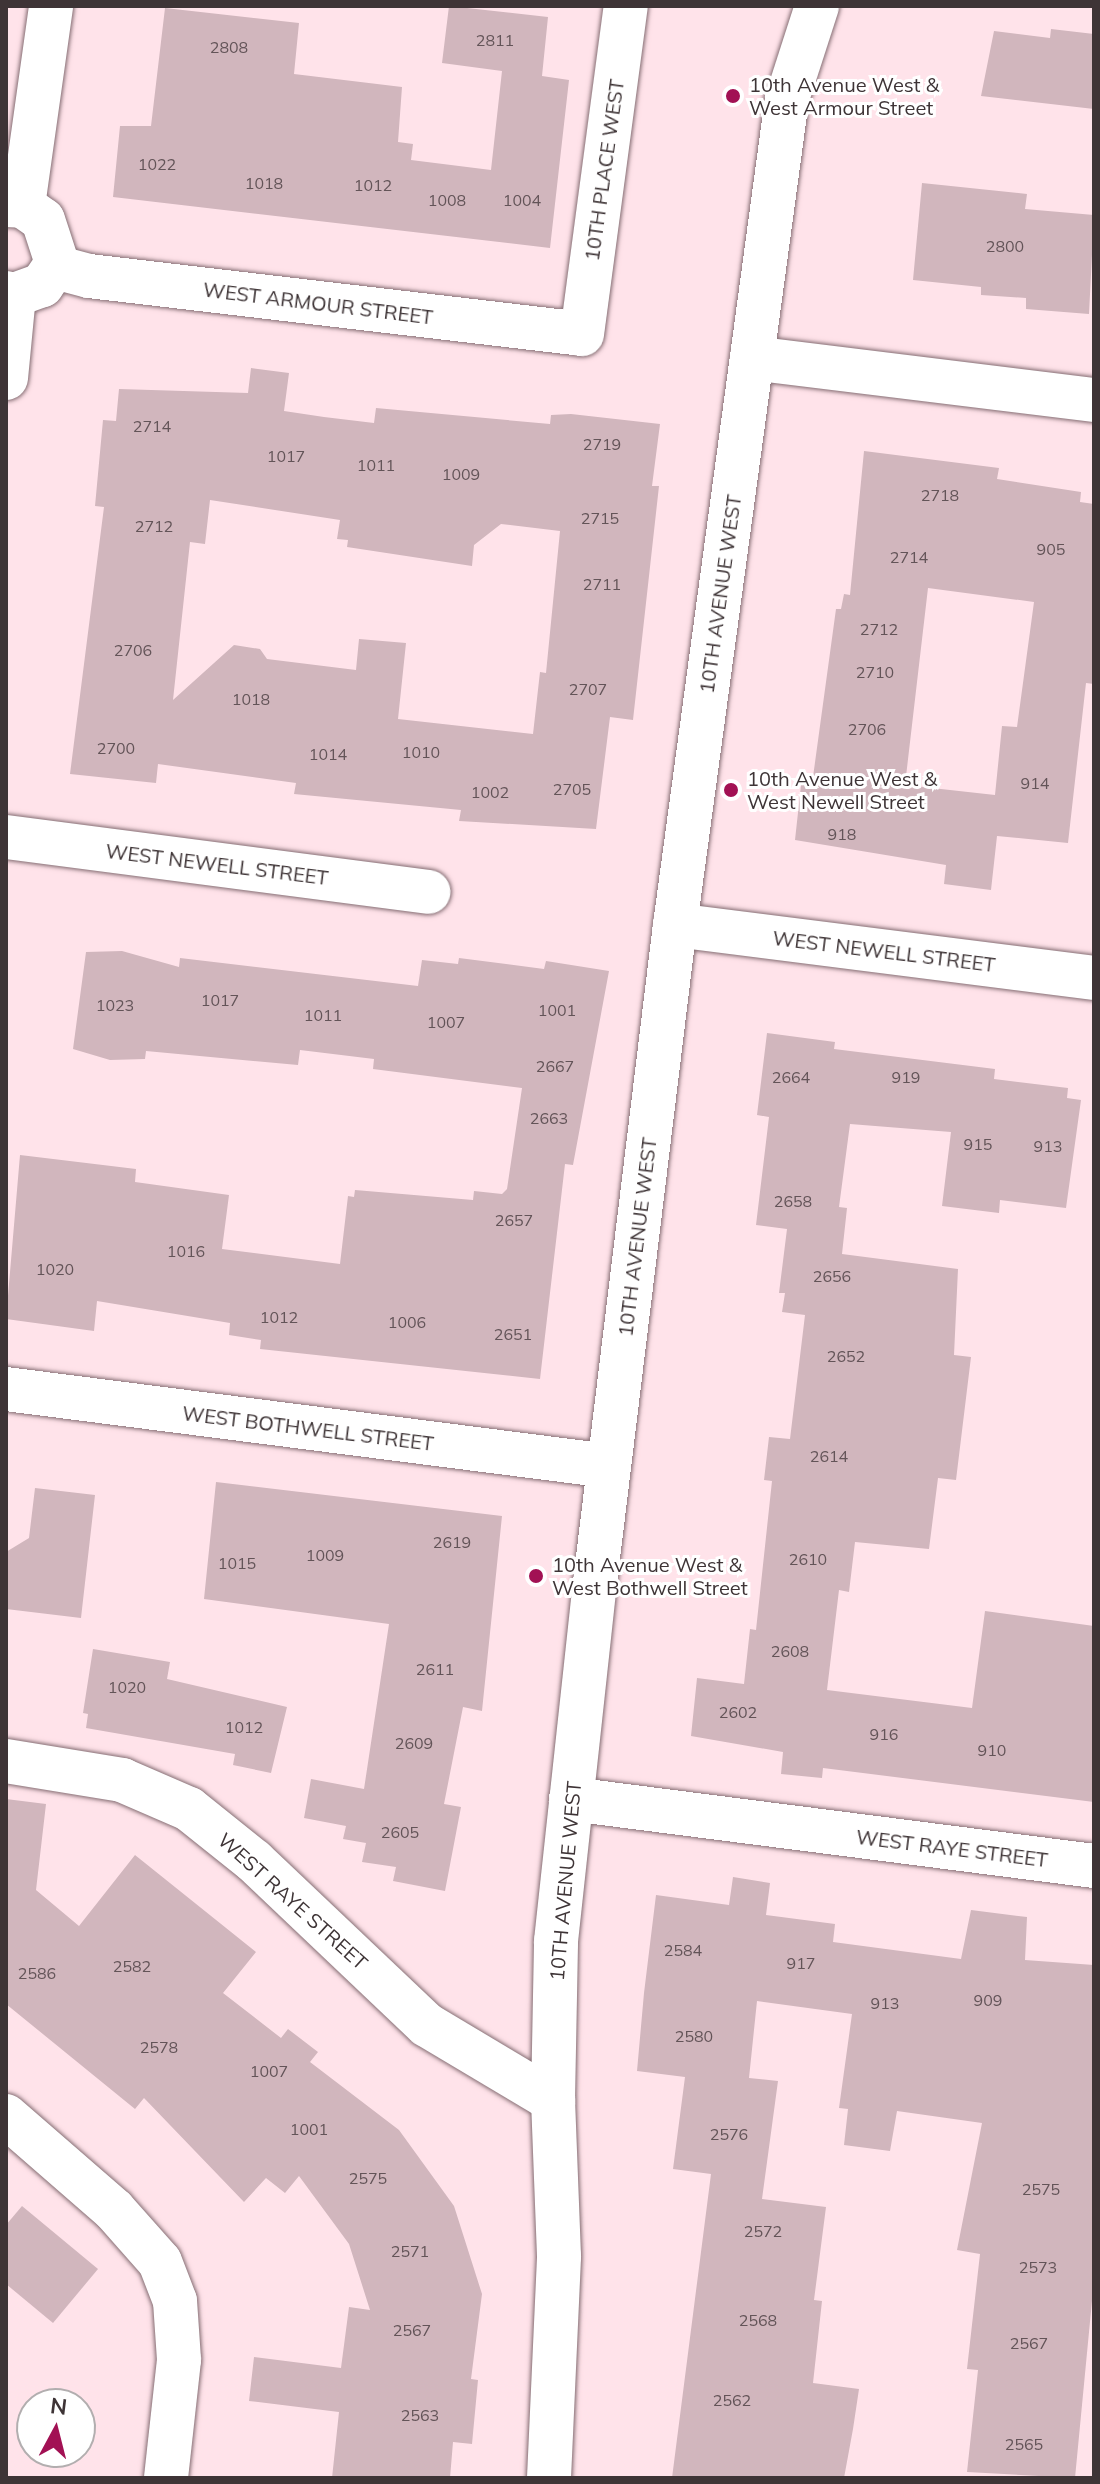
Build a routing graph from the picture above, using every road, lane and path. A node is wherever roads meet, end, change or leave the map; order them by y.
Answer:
1 (51, 6) edge
2 (626, 6) edge
3 (817, 6) edge
4 (15, 206) edge
5 (55, 267) junction
6 (10, 294) edge
7 (582, 334) joint
8 (752, 358) junction
9 (6, 378) edge
10 (1094, 400) edge
11 (6, 837) edge
12 (428, 892) dead end
13 (675, 925) junction
14 (1094, 978) edge
15 (6, 1389) edge
16 (609, 1466) junction
17 (6, 1761) edge
18 (571, 1799) junction
19 (1094, 1866) edge
20 (553, 2100) junction
21 (6, 2116) edge
22 (166, 2478) edge
23 (549, 2478) edge

1 - 4 street
2 - 7 street, 10TH PLACE WEST
3 - 8 street, 10TH AVENUE WEST
4 - 5 street
5 - 6 street
5 - 7 street, WEST ARMOUR STREET
6 - 9 street
8 - 10 street
8 - 13 street, 10TH AVENUE WEST
11 - 12 street, WEST NEWELL STREET
13 - 14 street, WEST NEWELL STREET
13 - 16 street, 10TH AVENUE WEST
15 - 16 street, WEST BOTHWELL STREET
16 - 18 street, 10TH AVENUE WEST
17 - 20 street, WEST RAYE STREET
18 - 19 street, WEST RAYE STREET
18 - 20 street, 10TH AVENUE WEST
20 - 23 street, 10TH AVENUE WEST
21 - 22 street

